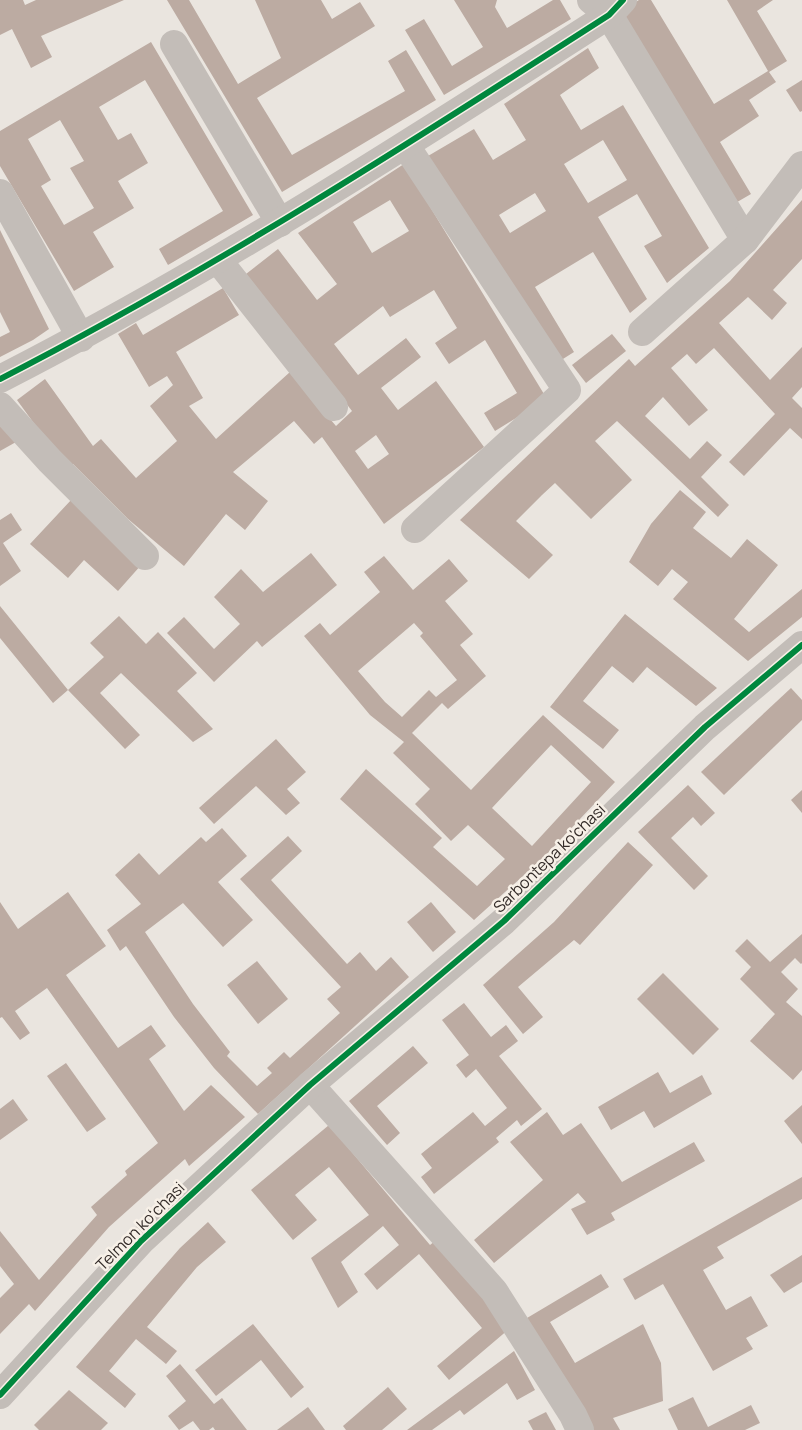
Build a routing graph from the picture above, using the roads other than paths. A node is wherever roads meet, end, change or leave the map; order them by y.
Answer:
1 (608, 5) edge
2 (174, 44) dead end
3 (406, 146) junction
4 (802, 165) edge
5 (0, 193) edge
6 (280, 222) junction
7 (744, 240) junction
8 (218, 260) junction
9 (642, 332) dead end
10 (80, 338) junction
11 (0, 379) edge
12 (0, 406) edge
13 (334, 407) dead end
14 (414, 528) dead end
15 (146, 556) dead end
16 (802, 645) edge
17 (310, 1086) junction
18 (0, 1396) edge
19 (580, 1430) edge

1 - 3 street
1 - 7 street
2 - 6 street
3 - 6 street
3 - 14 street
4 - 7 street
5 - 10 street
6 - 8 street
7 - 9 street
8 - 10 street
8 - 13 street
10 - 11 street
12 - 15 street
16 - 17 street, Sarbontepa ko'chasi
17 - 18 street, Telmon koʻchasi
17 - 19 street

